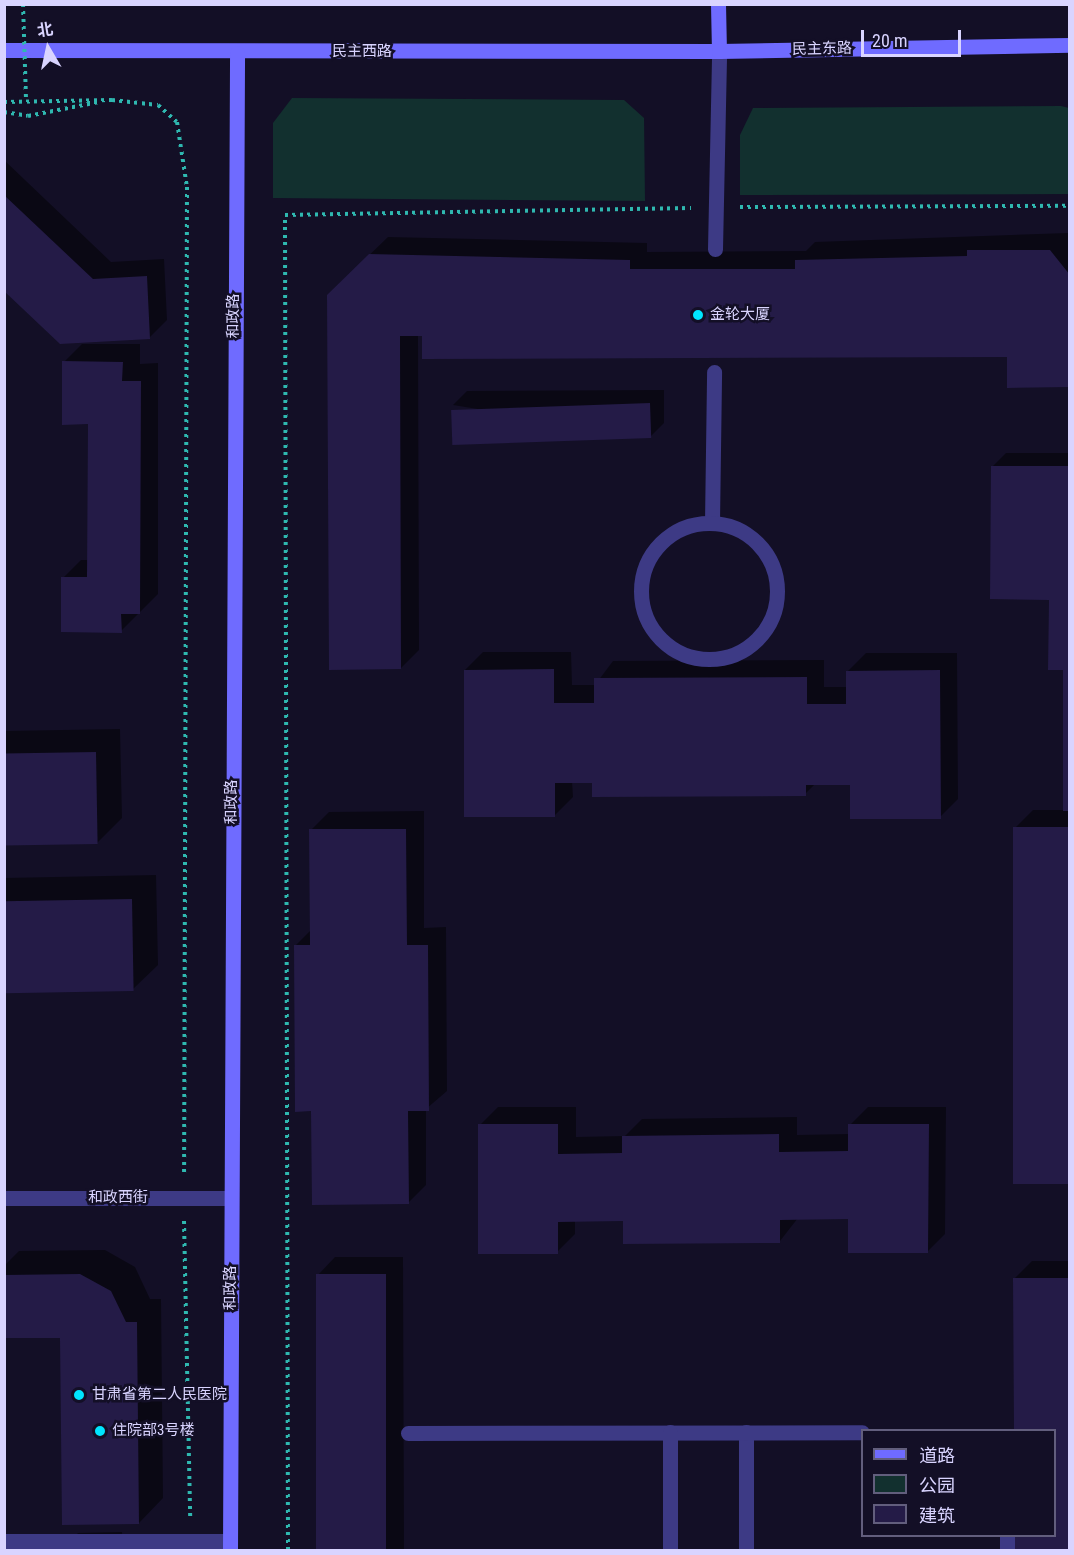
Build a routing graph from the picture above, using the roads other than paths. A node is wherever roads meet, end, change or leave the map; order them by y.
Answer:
1 (718, 4) edge
2 (1048, 45) junction
3 (1070, 45) edge
4 (4, 50) edge
5 (719, 51) junction
6 (237, 53) junction
7 (1070, 56) edge
8 (715, 249) dead end
9 (714, 372) dead end
10 (712, 522) junction
11 (4, 1198) edge
12 (231, 1198) junction
13 (670, 1432) junction
14 (746, 1432) junction
15 (861, 1432) edge
16 (408, 1433) dead end
17 (4, 1541) edge
18 (230, 1546) edge
19 (670, 1551) edge
20 (746, 1551) edge

1 - 5 main road
2 - 3 main road, 民主东路
2 - 5 main road, 民主东路
2 - 7 main road
4 - 6 main road, 民主西路
5 - 6 main road, 民主西路
5 - 8 street
6 - 12 main road, 和政路
9 - 10 street
10 - 10 street
11 - 12 street, 和政西街
12 - 18 main road, 和政路
13 - 14 street
13 - 16 street
13 - 19 street
14 - 15 street
14 - 20 street
17 - 18 street

